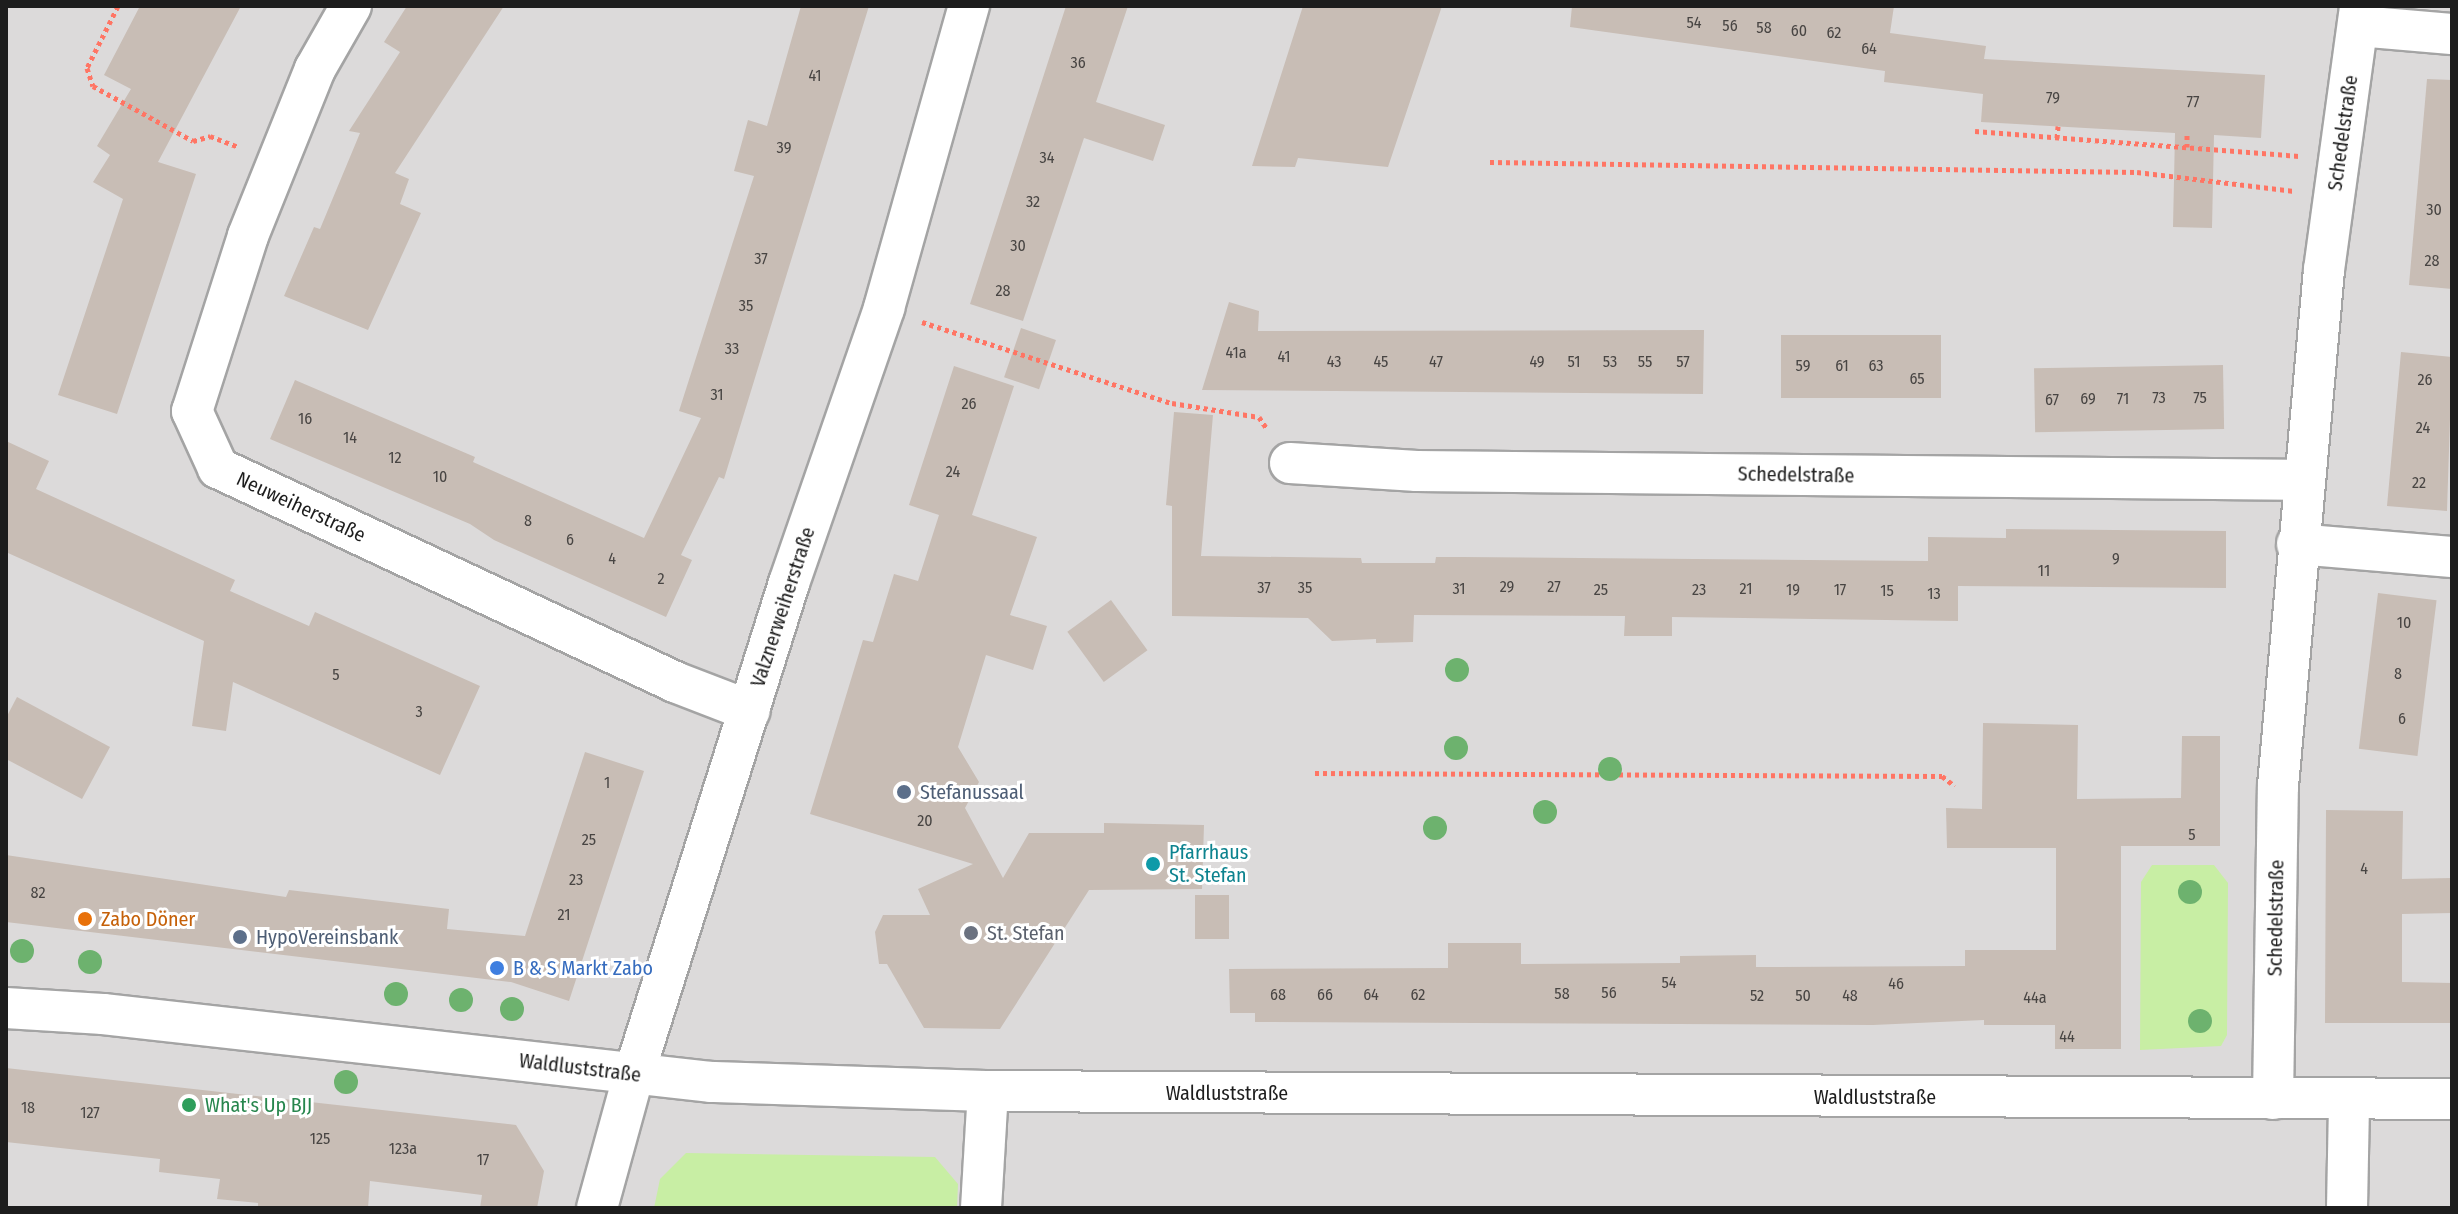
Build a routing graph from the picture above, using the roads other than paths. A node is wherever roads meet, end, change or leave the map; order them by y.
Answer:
1 (351, 6) edge
2 (969, 6) edge
3 (2359, 16) edge
4 (2452, 34) edge
5 (1290, 463) road end
6 (2303, 480) junction
7 (2297, 544) junction
8 (2452, 557) edge
9 (750, 711) junction
10 (6, 1008) edge
11 (634, 1074) junction
12 (988, 1091) junction
13 (2273, 1099) junction
14 (2349, 1099) junction
15 (2452, 1099) edge
16 (597, 1208) edge
17 (981, 1208) edge
18 (2347, 1208) edge

1 - 9 street, Neuweiherstraße
2 - 9 street, Valznerweiherstraße
3 - 4 street, Schedelstraße
3 - 6 street, Schedelstraße
5 - 6 street, Schedelstraße
6 - 7 street, Schedelstraße
7 - 8 street
7 - 13 street, Schedelstraße
9 - 11 street, Valznerweiherstraße
10 - 11 street, Waldluststraße
11 - 12 street, Waldluststraße
11 - 16 street, Valznerweiherstraße
12 - 13 street, Waldluststraße
12 - 17 street
13 - 14 street, Waldluststraße
14 - 15 street, Waldluststraße
14 - 18 street

